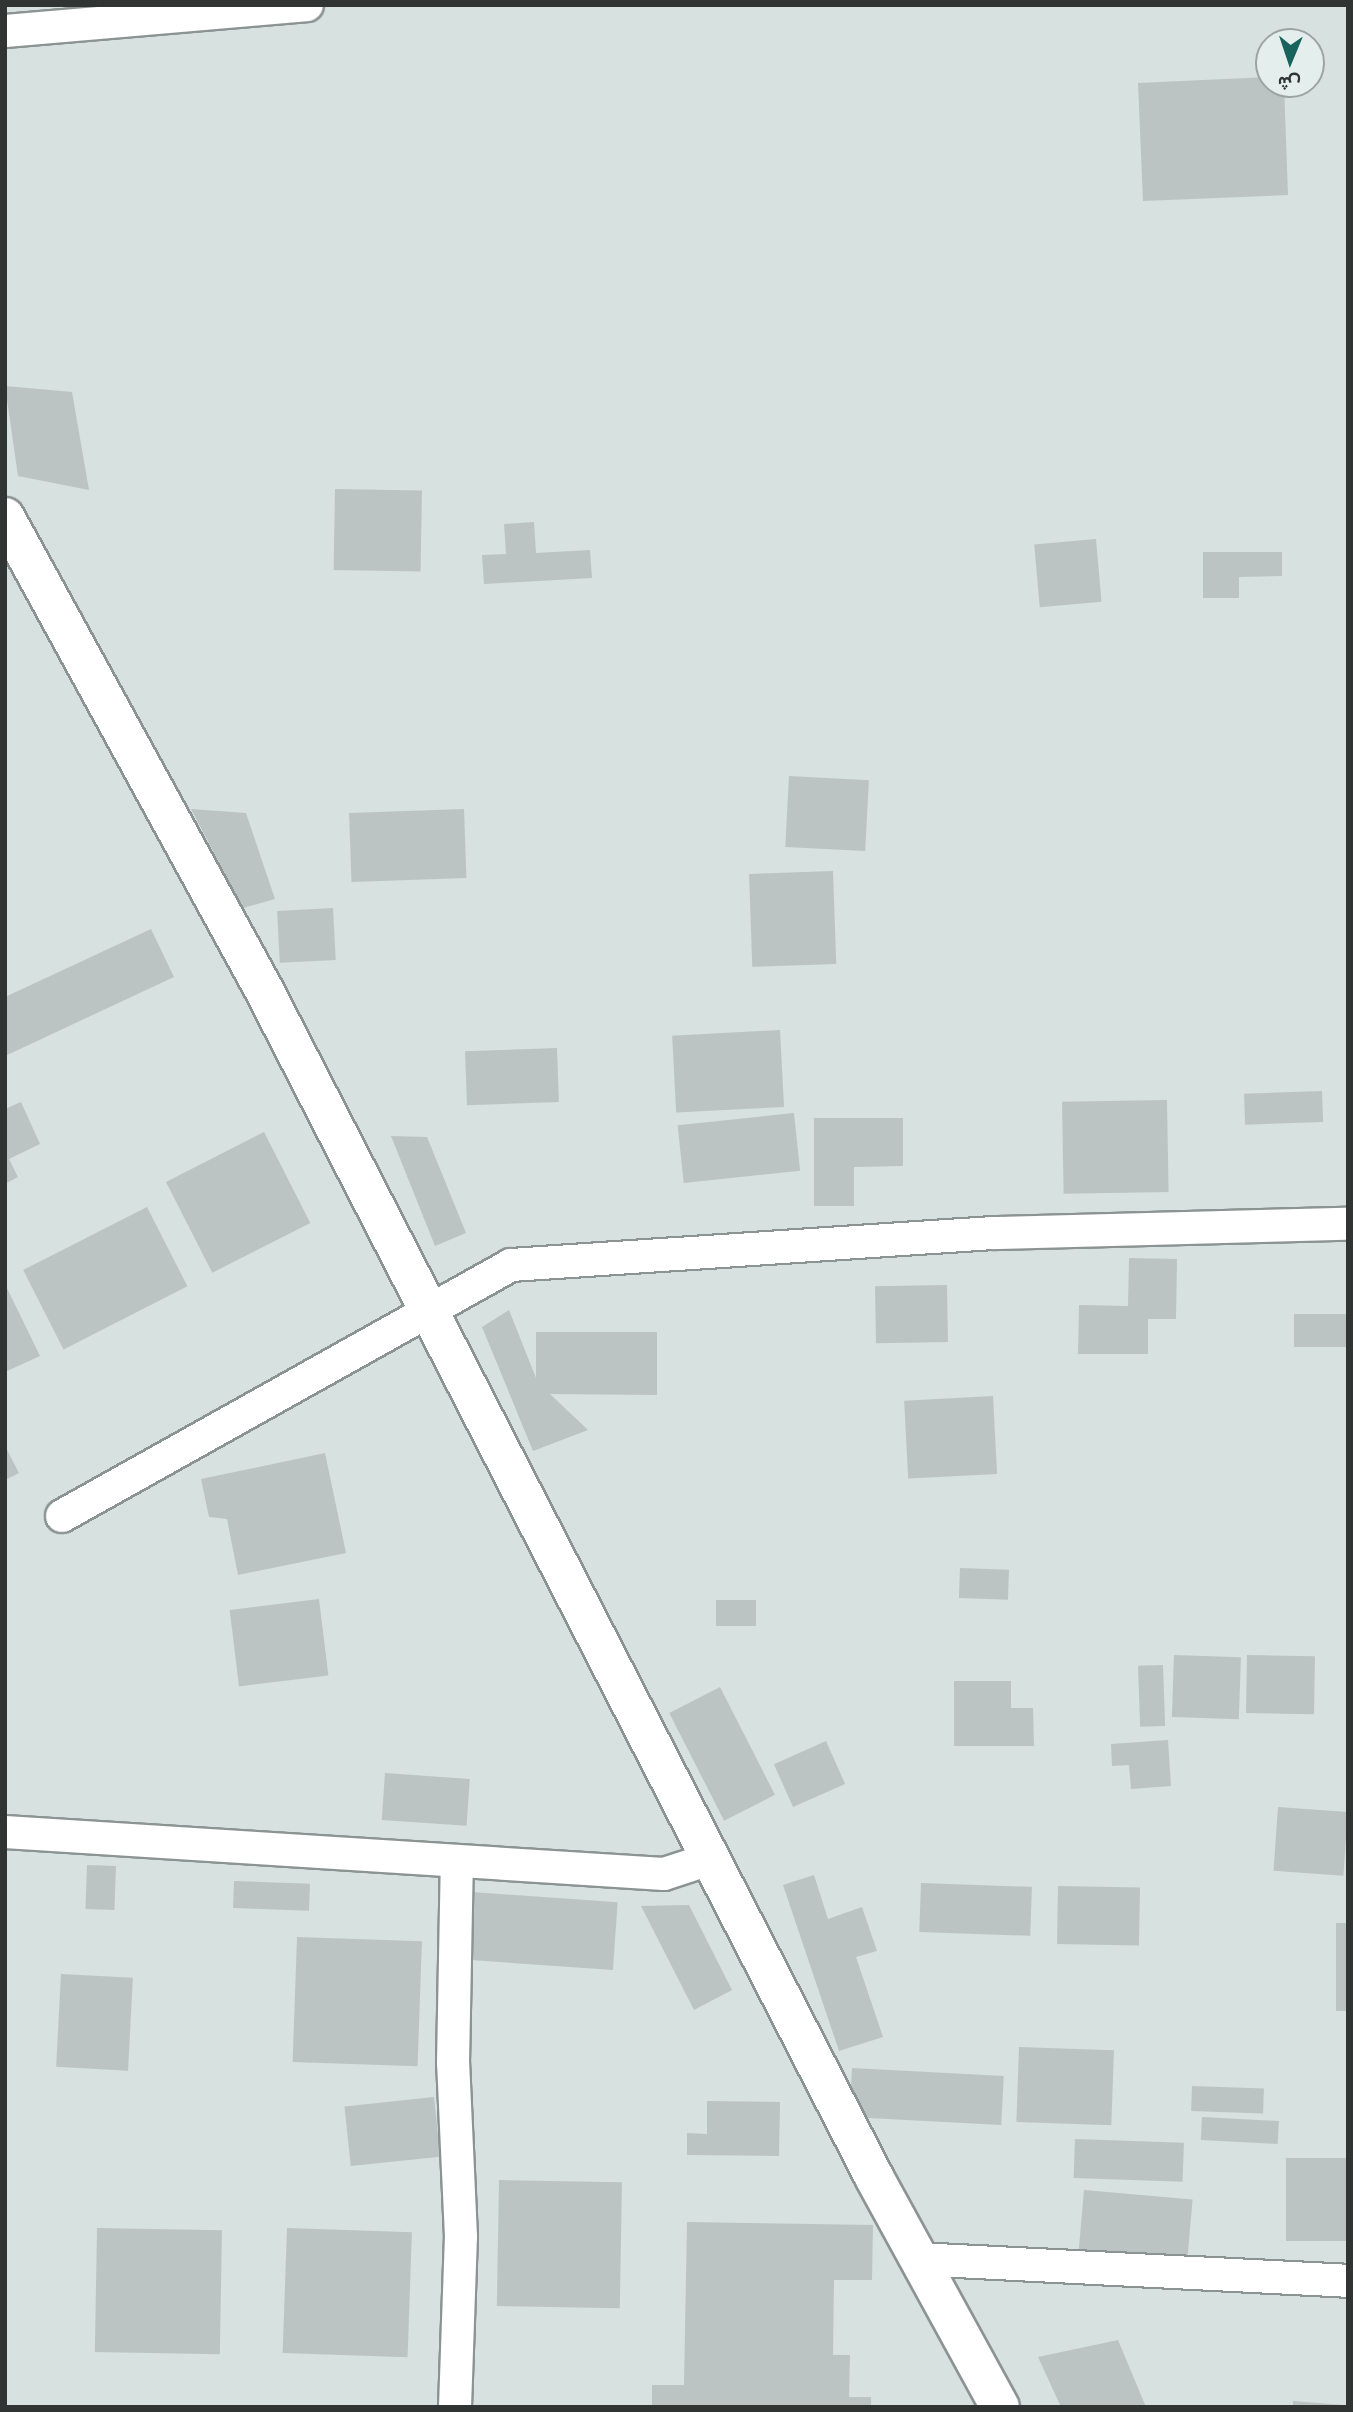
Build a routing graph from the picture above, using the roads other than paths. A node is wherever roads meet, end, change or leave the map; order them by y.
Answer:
1 (307, 5) edge
2 (5, 31) edge
3 (5, 517) edge
4 (1348, 1224) edge
5 (429, 1311) junction
6 (62, 1516) dead end
7 (5, 1832) edge
8 (710, 1859) junction
9 (457, 1863) junction
10 (917, 2259) junction
11 (1348, 2281) edge
12 (455, 2407) edge
13 (1000, 2407) edge

1 - 2 street
3 - 5 street
4 - 5 street
5 - 6 street
5 - 8 street
7 - 9 street
8 - 9 street
8 - 10 street
9 - 12 street
10 - 11 street
10 - 13 street

